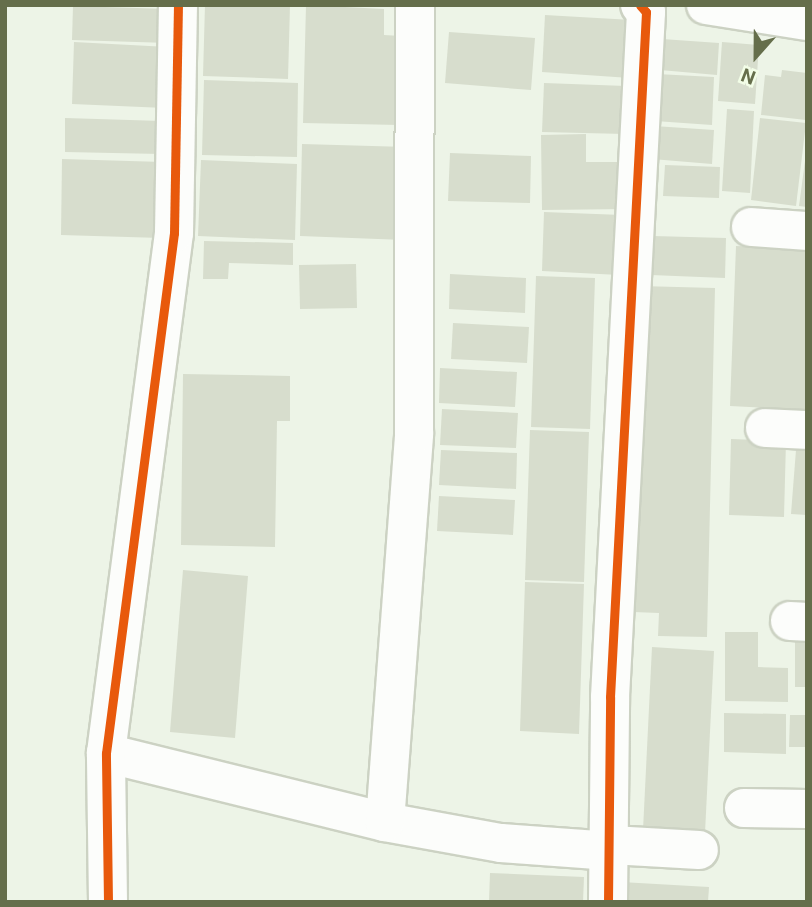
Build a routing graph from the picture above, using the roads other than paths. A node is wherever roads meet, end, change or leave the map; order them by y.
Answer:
1 (178, 5) edge
2 (415, 5) edge
3 (639, 5) edge
4 (706, 5) edge
5 (807, 21) edge
6 (751, 227) dead end
7 (807, 231) edge
8 (765, 428) dead end
9 (807, 430) edge
10 (106, 753) junction
11 (744, 808) dead end
12 (807, 809) edge
13 (385, 822) junction
14 (611, 848) junction
15 (699, 850) dead end
16 (108, 902) edge
17 (608, 902) edge

1 - 10 street
2 - 13 street
3 - 14 street
4 - 5 street
6 - 7 street
8 - 9 street
10 - 13 street
10 - 16 street
11 - 12 street
13 - 14 street
14 - 15 street
14 - 17 street

